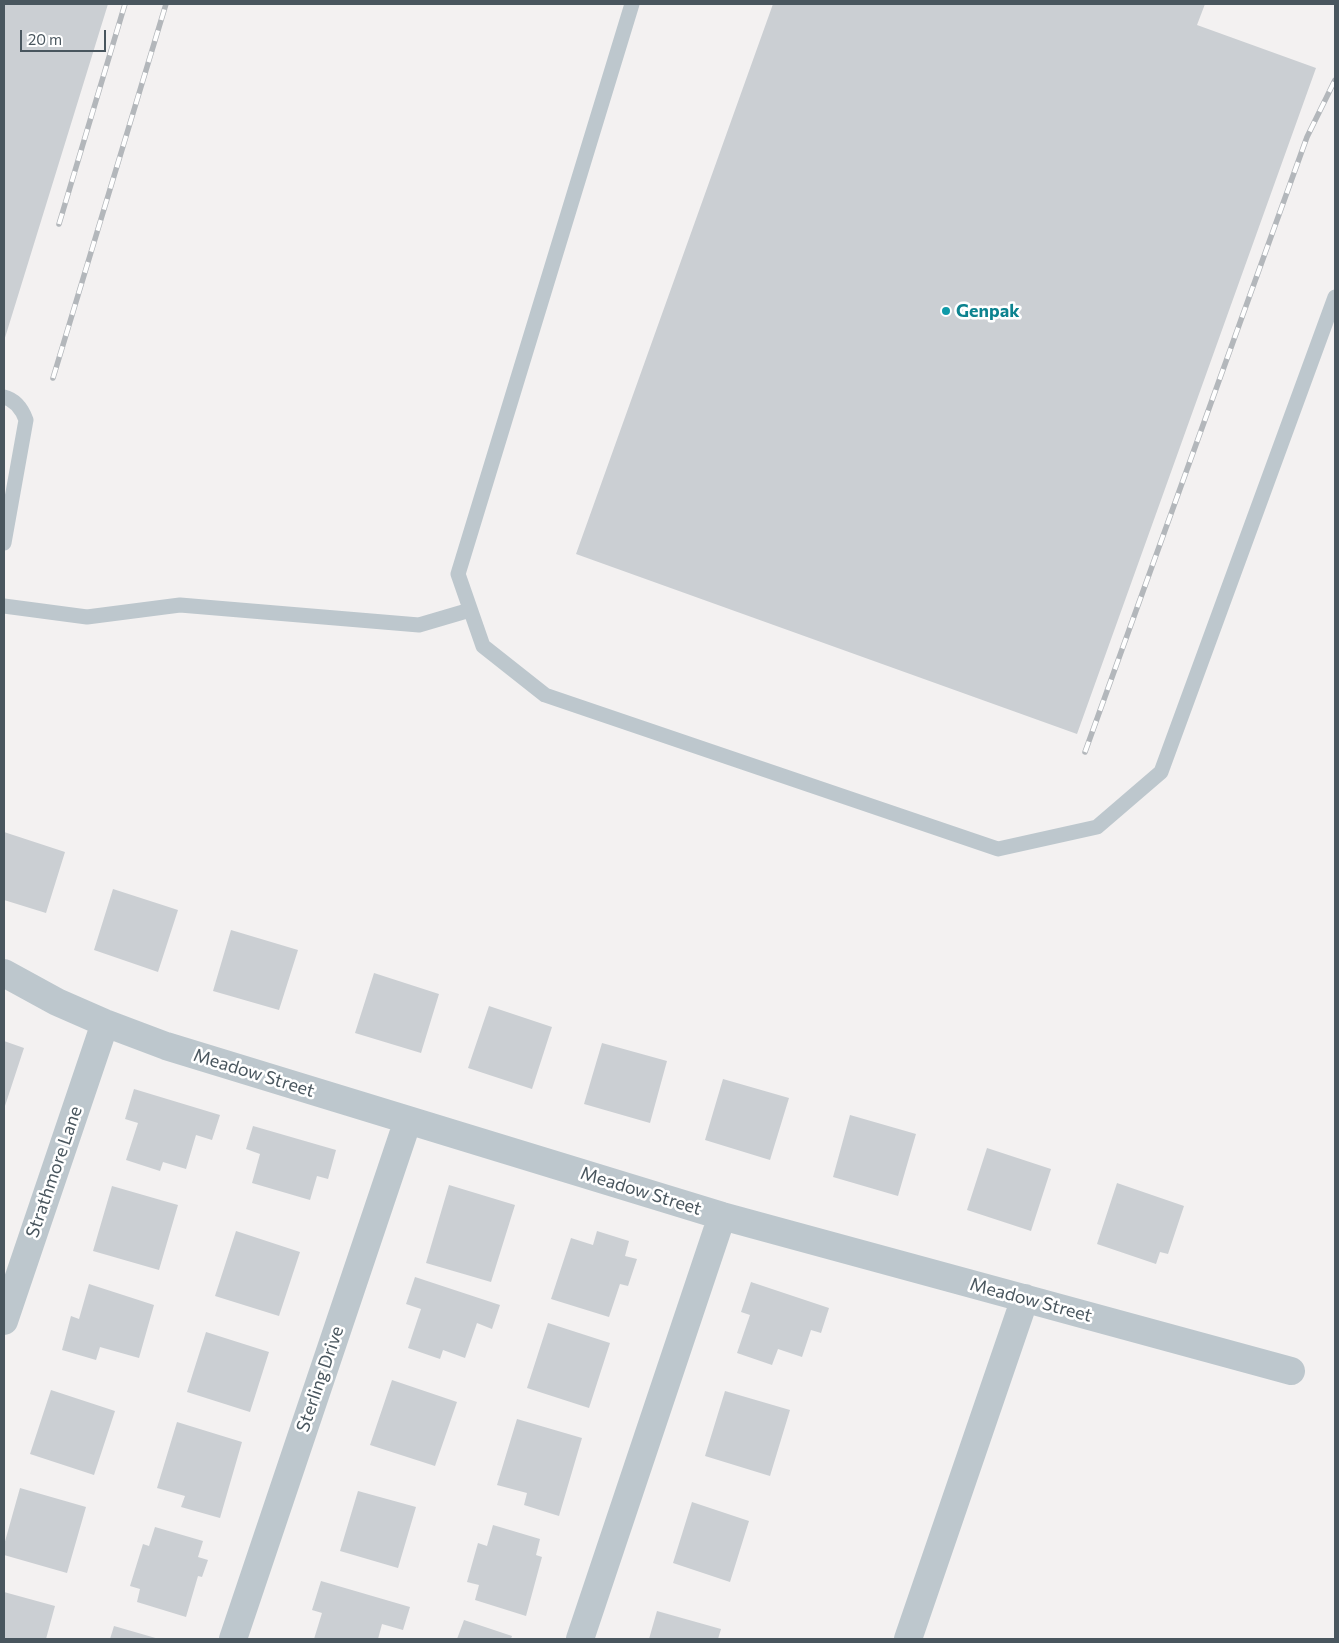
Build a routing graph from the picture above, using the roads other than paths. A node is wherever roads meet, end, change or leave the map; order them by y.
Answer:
1 (632, 4) edge
2 (1335, 297) edge
3 (4, 397) edge
4 (4, 543) edge
5 (4, 606) edge
6 (470, 610) junction
7 (4, 973) edge
8 (105, 1023) junction
9 (408, 1120) junction
10 (722, 1216) junction
11 (1026, 1298) junction
12 (4, 1321) edge
13 (1291, 1370) dead end
14 (232, 1639) edge
15 (580, 1639) edge
16 (908, 1639) edge

1 - 6 lane
2 - 6 lane
3 - 4 lane
5 - 6 lane
7 - 8 street, Meadow Street
8 - 9 street, Meadow Street
8 - 12 street, Strathmore Lane
9 - 10 street, Meadow Street
9 - 14 street, Sterling Drive
10 - 11 street, Meadow Street
10 - 15 street
11 - 13 street, Meadow Street
11 - 16 street

